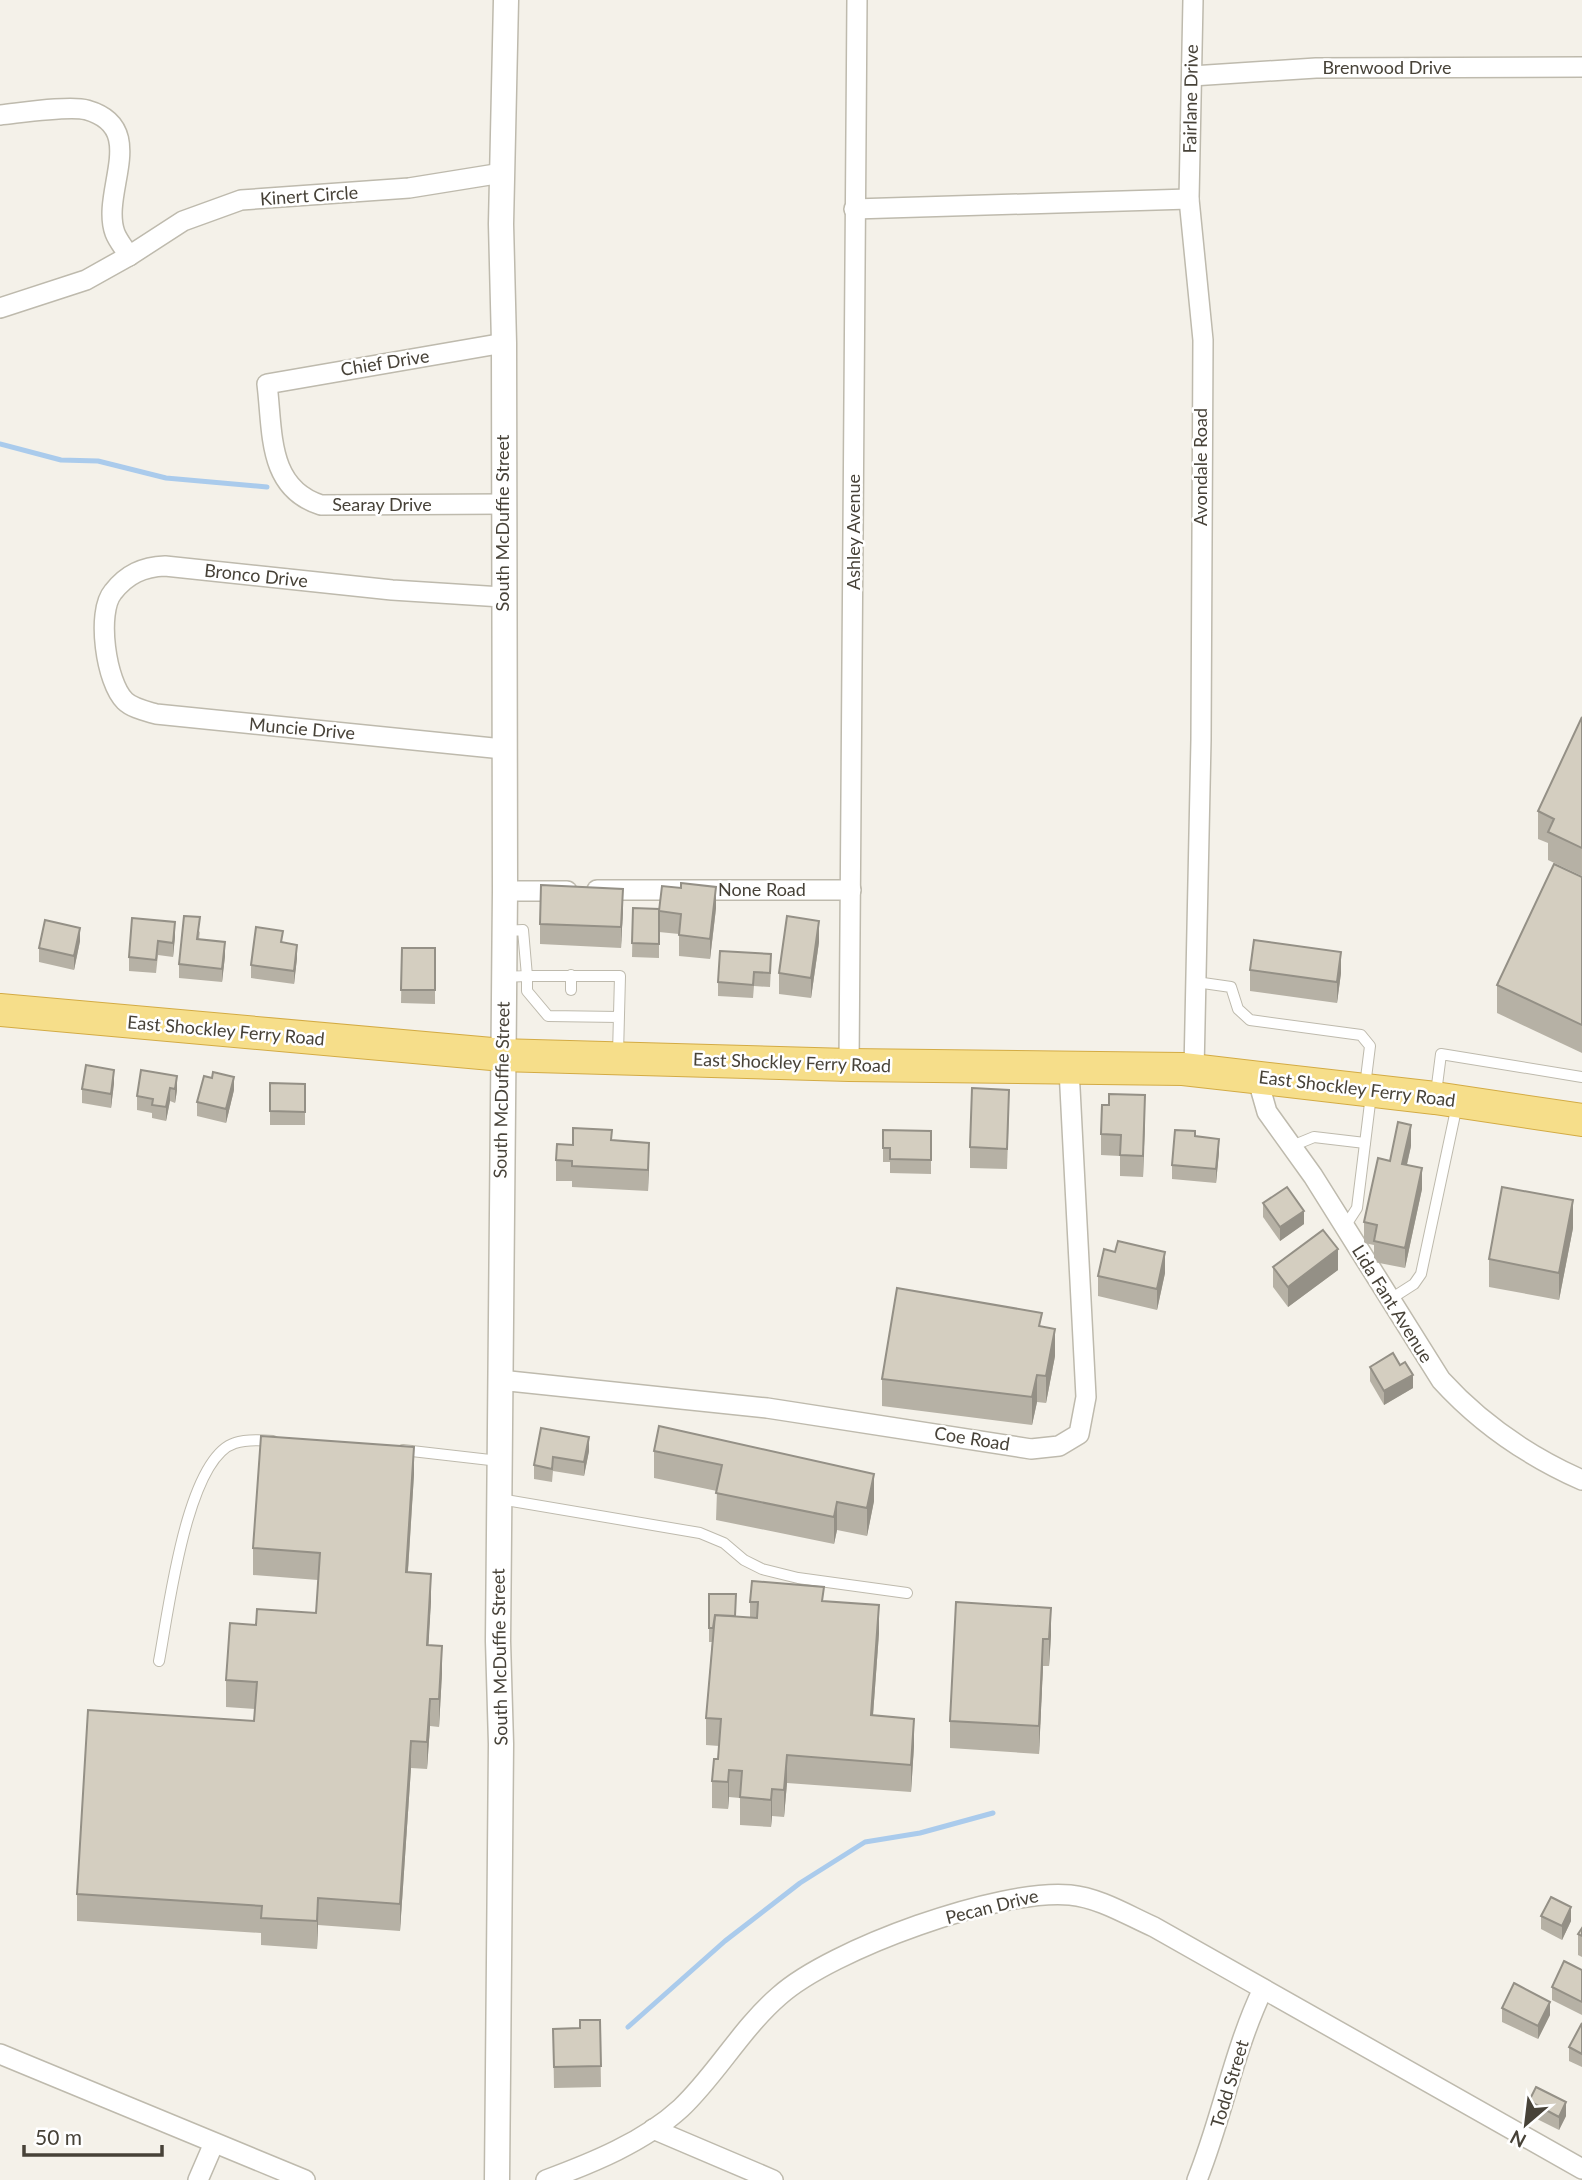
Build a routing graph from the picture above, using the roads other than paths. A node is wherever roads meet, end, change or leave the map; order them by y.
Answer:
1 (506, 0) edge
2 (857, 0) edge
3 (1193, 0) edge
4 (1582, 67) edge
5 (1192, 76) junction
6 (0, 115) edge
7 (502, 173) junction
8 (1189, 199) junction
9 (854, 209) junction
10 (129, 256) junction
11 (0, 308) edge
12 (504, 343) junction
13 (267, 384) joint
14 (504, 504) junction
15 (502, 597) junction
16 (114, 683) joint
17 (503, 749) junction
18 (851, 890) junction
19 (505, 891) junction
20 (571, 975) junction
21 (515, 976) junction
22 (1196, 982) junction
23 (571, 990) dead end
24 (0, 1010) edge
25 (619, 1017) junction
26 (503, 1055) junction
27 (618, 1059) junction
28 (849, 1065) junction
29 (1069, 1069) junction
30 (1194, 1070) junction
31 (1257, 1077) junction
32 (1582, 1077) edge
33 (1368, 1090) junction
34 (1446, 1100) junction
35 (1582, 1120) edge
36 (1365, 1143) junction
37 (1292, 1146) junction
38 (1344, 1228) junction
39 (1389, 1300) junction
40 (499, 1380) junction
41 (282, 1441) edge
42 (385, 1448) edge
43 (500, 1461) junction
44 (1582, 1480) edge
45 (499, 1499) junction
46 (906, 1593) dead end
47 (159, 1661) dead end
48 (1263, 1989) junction
49 (0, 2053) edge
50 (653, 2129) junction
51 (214, 2143) junction
52 (1582, 2169) edge
53 (198, 2180) edge
54 (305, 2180) edge
55 (497, 2180) edge
56 (546, 2180) edge
57 (773, 2180) edge
58 (1197, 2180) edge

1 - 7 street, South McDuffie Street
2 - 9 street, Ashley Avenue
3 - 5 street, Fairlane Drive
4 - 5 street, Brenwood Drive
5 - 8 street, Fairlane Drive
6 - 10 street
7 - 10 street, Kinert Circle
7 - 12 street, South McDuffie Street
8 - 9 street
8 - 22 street, Avondale Road
9 - 18 street, Ashley Avenue
10 - 11 street, Kinert Circle
12 - 13 street, Chief Drive
12 - 14 street, South McDuffie Street
13 - 14 street, Searay Drive
14 - 15 street, South McDuffie Street
15 - 16 street, Bronco Drive
15 - 17 street, South McDuffie Street
16 - 17 street, Muncie Drive
17 - 19 street, South McDuffie Street
18 - 19 street, None Road
18 - 28 street, Ashley Avenue
19 - 21 street, South McDuffie Street
20 - 21 lane
20 - 23 lane
20 - 25 lane
21 - 25 lane
21 - 26 street, South McDuffie Street
22 - 30 street, Avondale Road
22 - 33 lane
24 - 26 highway, East Shockley Ferry Road
25 - 27 lane
26 - 27 highway, East Shockley Ferry Road
26 - 40 street, South McDuffie Street
27 - 28 highway, East Shockley Ferry Road
28 - 29 highway, East Shockley Ferry Road
29 - 30 highway, East Shockley Ferry Road
29 - 40 street, Coe Road
30 - 31 highway, East Shockley Ferry Road
31 - 33 highway, East Shockley Ferry Road
31 - 37 street, Lida Fant Avenue
32 - 34 lane
33 - 34 highway, East Shockley Ferry Road
33 - 36 lane
34 - 35 highway, East Shockley Ferry Road
34 - 39 lane
36 - 37 lane
36 - 38 lane
37 - 38 street, Lida Fant Avenue
38 - 39 street, Lida Fant Avenue
39 - 44 street, Lida Fant Avenue
40 - 43 street, South McDuffie Street
41 - 47 lane
42 - 43 lane
43 - 45 street, South McDuffie Street
45 - 46 lane
45 - 55 street, South McDuffie Street
48 - 50 street, Pecan Drive
48 - 52 street, Pecan Drive
48 - 58 street, Todd Street
49 - 51 street
50 - 56 street, Pecan Drive
50 - 57 street
51 - 53 street
51 - 54 street

